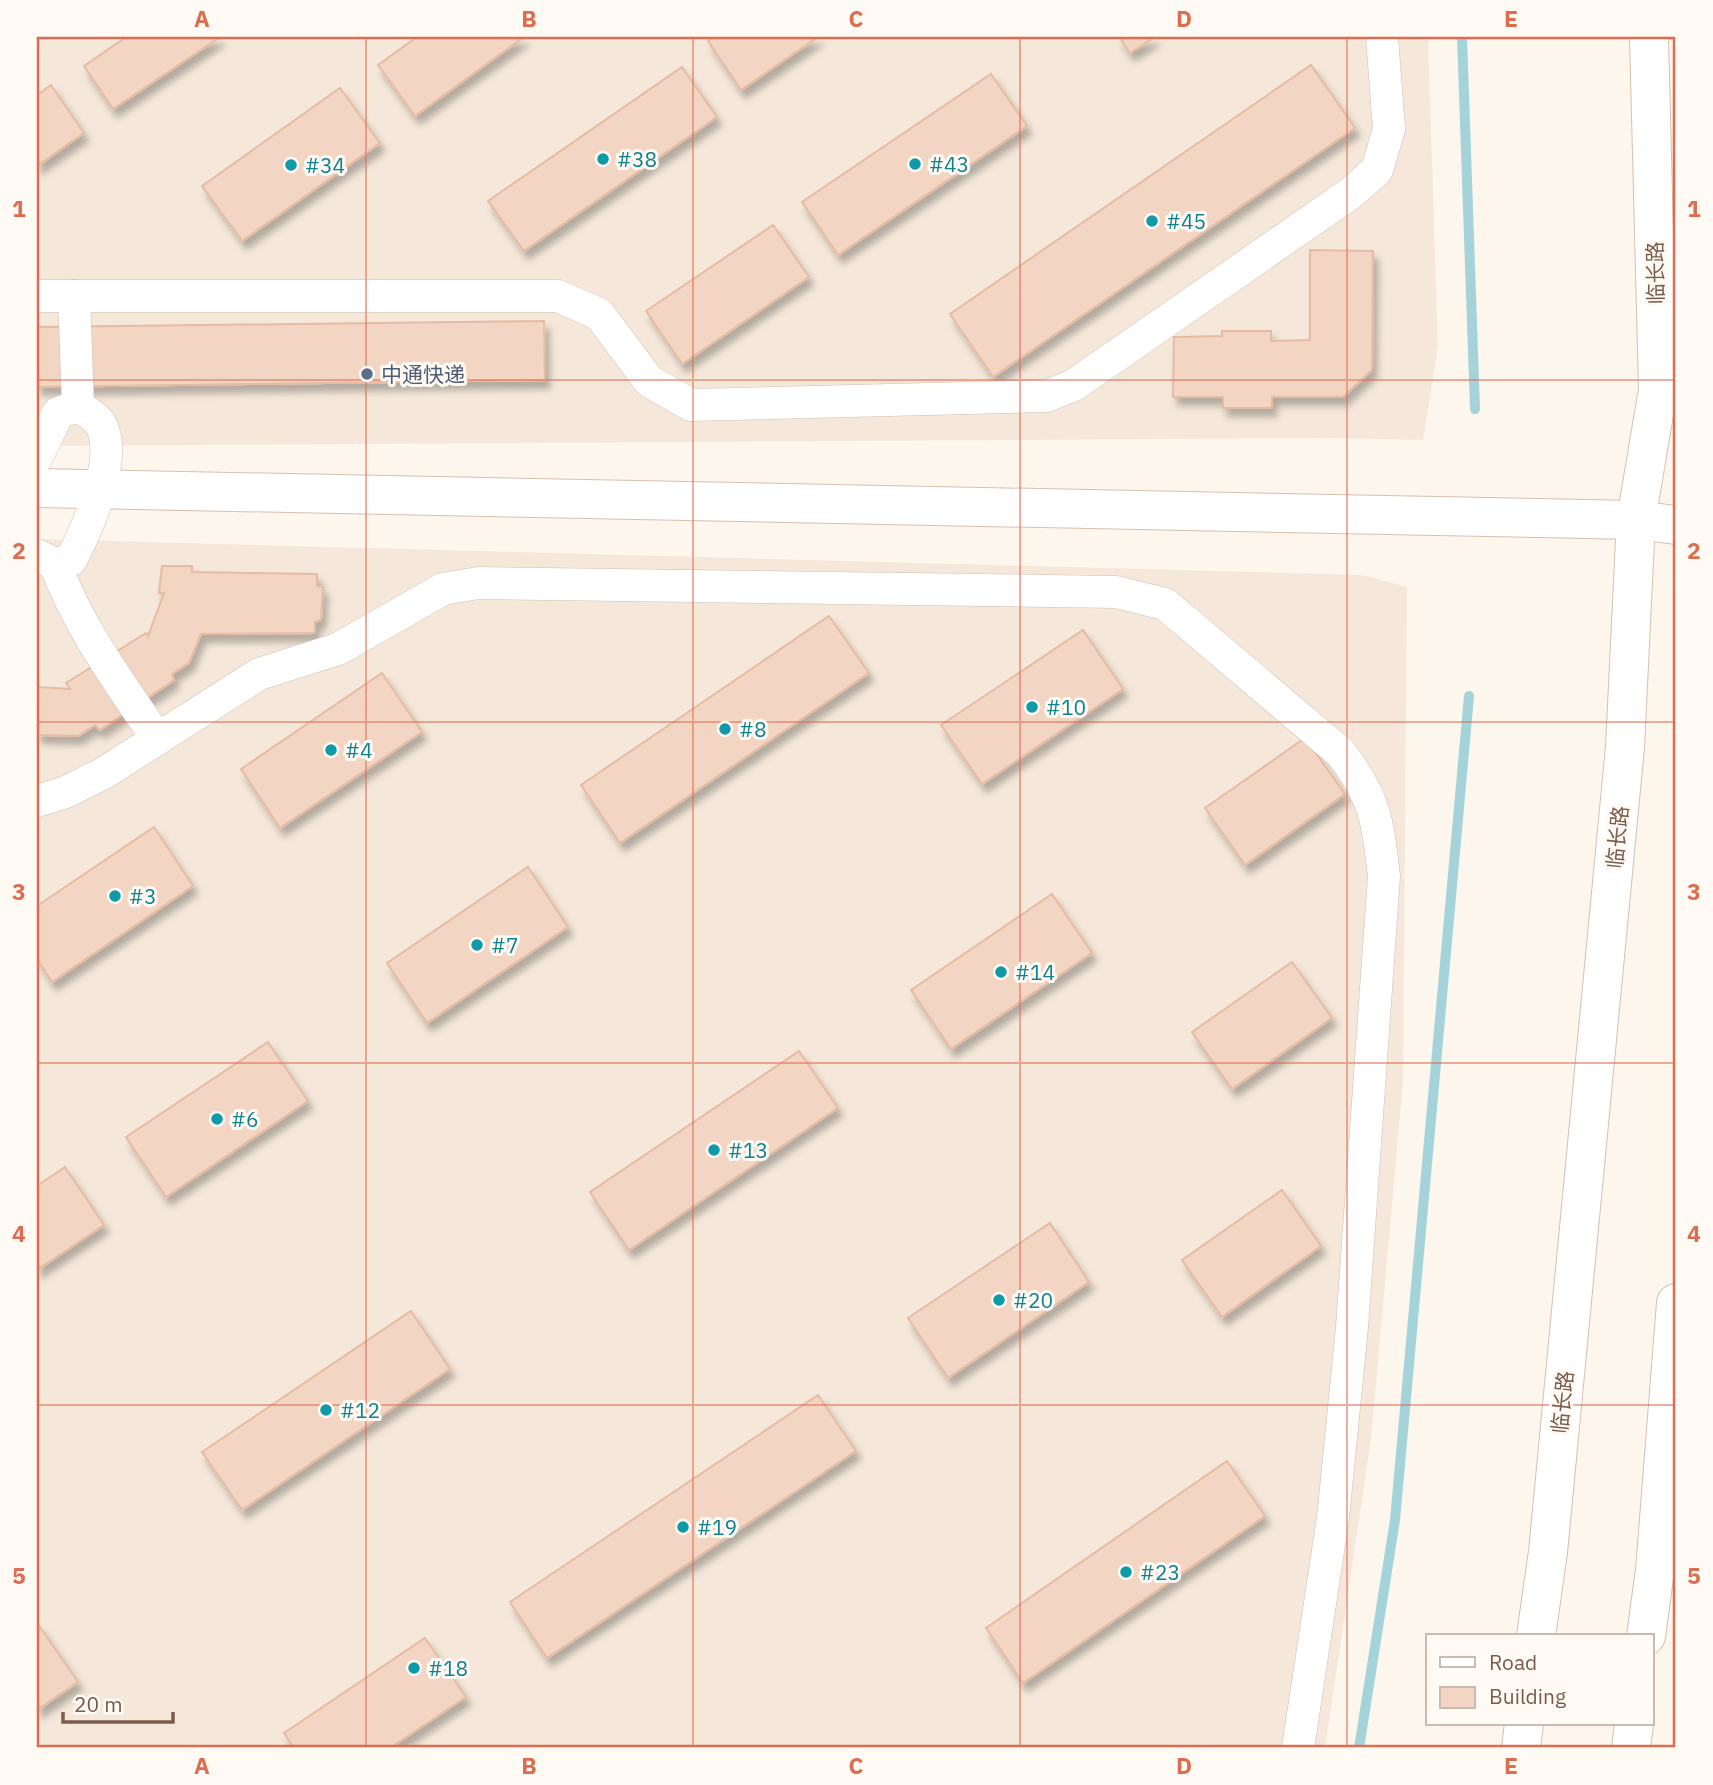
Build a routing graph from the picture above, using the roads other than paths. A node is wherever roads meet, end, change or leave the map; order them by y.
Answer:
1 (1382, 37) edge
2 (1649, 37) edge
3 (37, 296) edge
4 (74, 296) junction
5 (78, 407) junction
6 (37, 457) edge
7 (37, 488) edge
8 (100, 488) junction
9 (1636, 520) junction
10 (1676, 526) edge
11 (46, 560) edge
12 (157, 738) junction
13 (37, 801) edge
14 (1676, 1304) edge
15 (1536, 1634) edge
16 (1646, 1634) edge
17 (1524, 1726) edge
18 (1634, 1726) edge
19 (1298, 1748) edge
20 (1521, 1748) edge
21 (1631, 1748) edge

1 - 4 street
2 - 9 main road, 临长路
3 - 4 street
4 - 5 street
5 - 6 street
5 - 8 street
7 - 8 main road
8 - 9 main road
8 - 11 street
9 - 10 main road
9 - 15 main road, 临长路
11 - 12 street
12 - 13 street
12 - 19 street
14 - 16 main road
17 - 20 main road
18 - 21 main road

